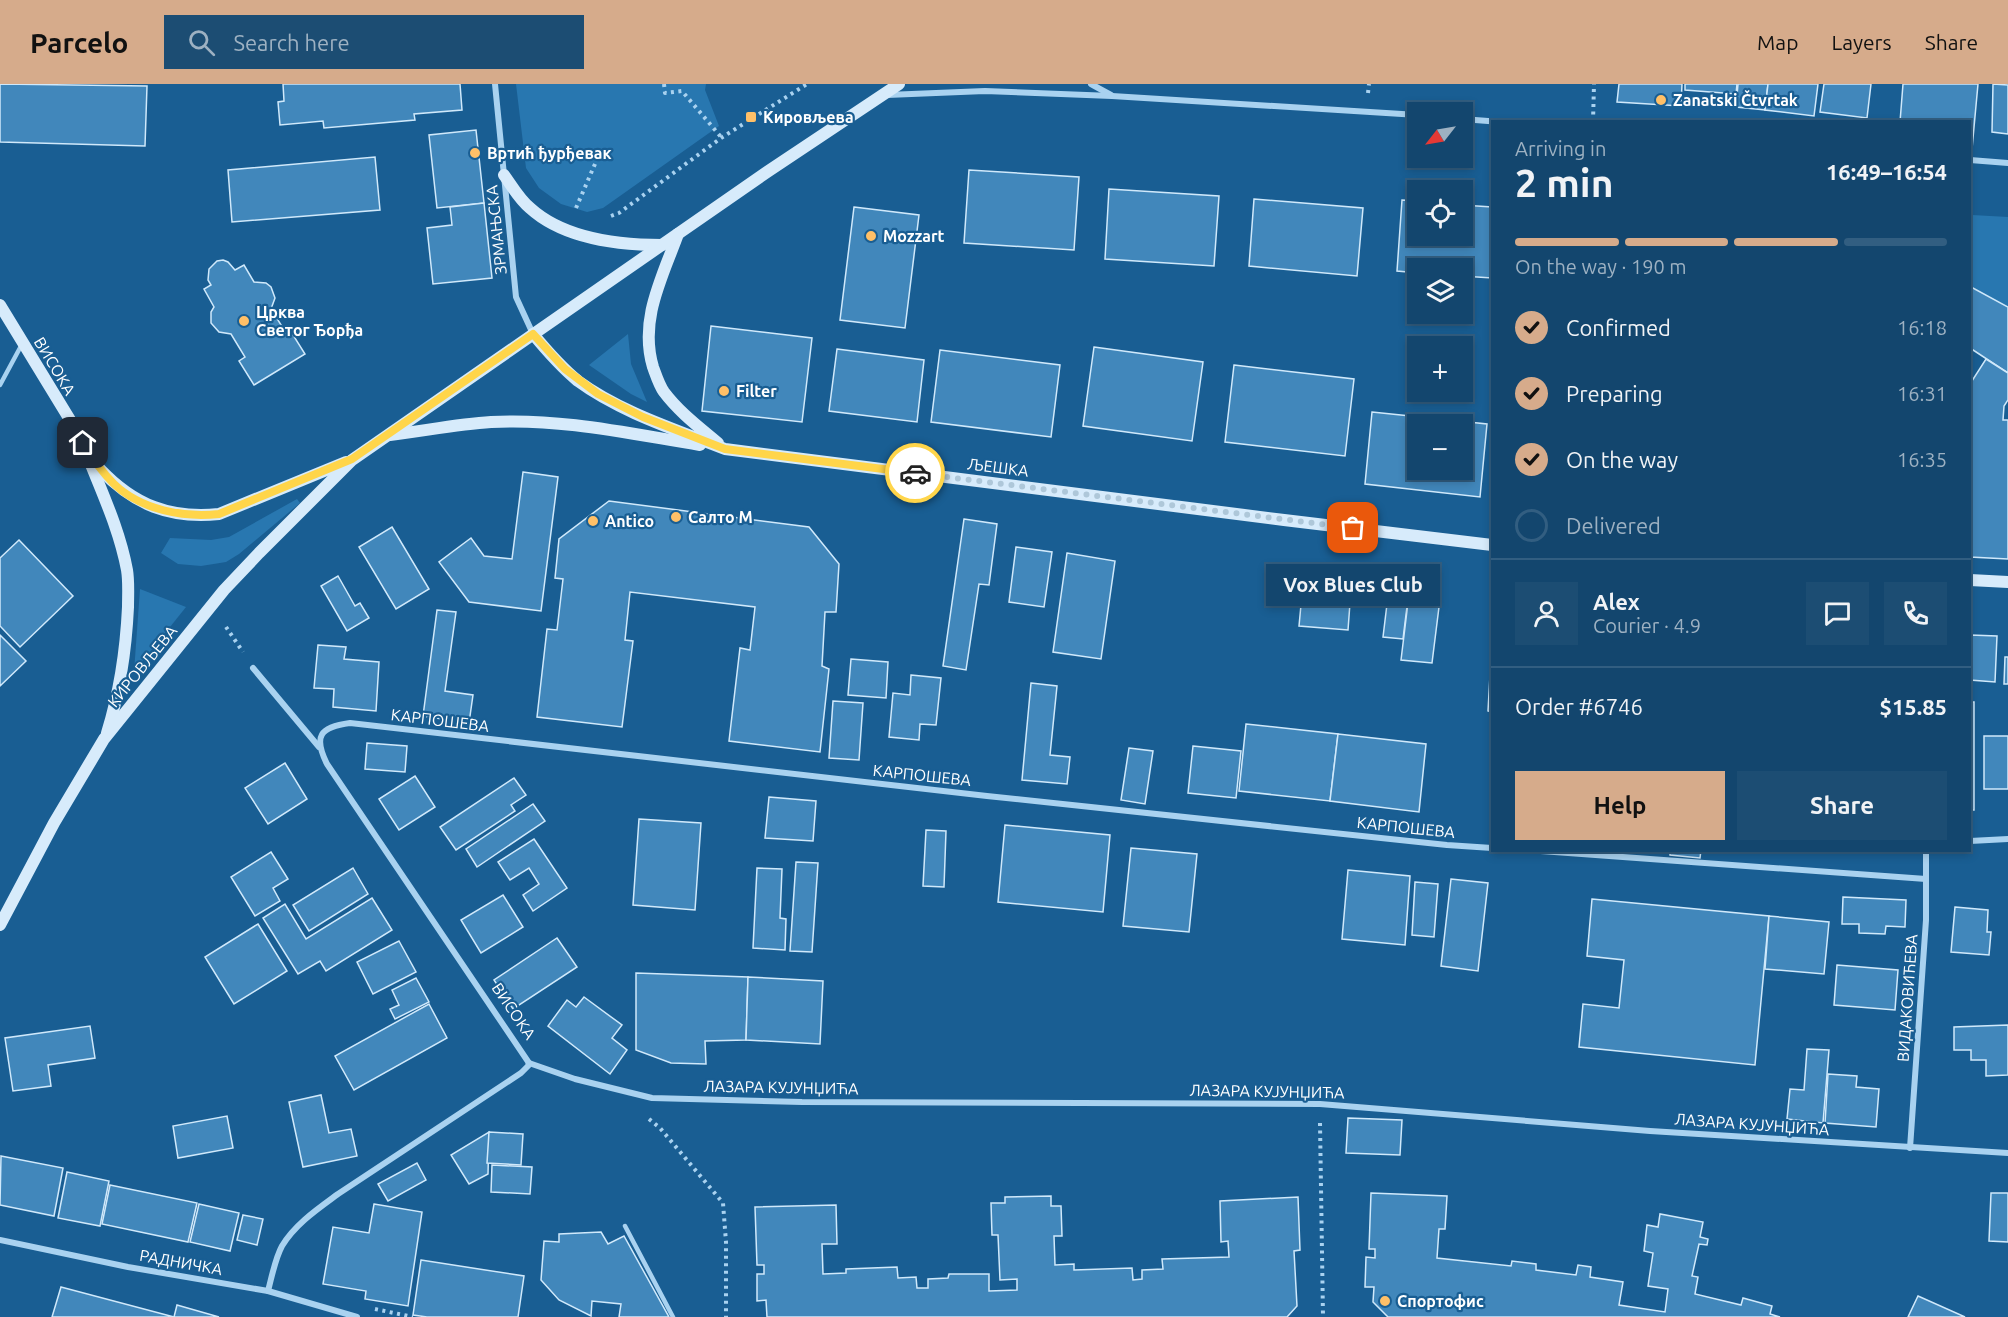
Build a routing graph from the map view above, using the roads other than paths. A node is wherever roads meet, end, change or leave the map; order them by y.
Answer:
1 (495, 84) edge
2 (899, 84) edge
3 (1091, 84) edge
4 (883, 95) junction
5 (1112, 96) junction
6 (1407, 114) edge
7 (1473, 120) edge
8 (1491, 121) edge
9 (1971, 160) edge
10 (2008, 163) edge
11 (504, 175) junction
12 (678, 234) junction
13 (663, 244) junction
14 (0, 305) edge
15 (533, 334) junction
16 (22, 343) junction
17 (0, 386) edge
18 (388, 436) junction
19 (83, 443) junction
20 (725, 449) junction
21 (352, 459) junction
22 (1491, 544) edge
23 (1971, 580) edge
24 (2008, 582) edge
25 (253, 668) road end
26 (104, 740) junction
27 (319, 747) junction
28 (2008, 839) edge
29 (1971, 841) edge
30 (1491, 848) edge
31 (1555, 852) edge
32 (1926, 852) edge
33 (1926, 879) junction
34 (0, 925) edge
35 (529, 1063) junction
36 (1910, 1148) junction
37 (2008, 1153) edge
38 (625, 1226) dead end
39 (0, 1240) edge
40 (268, 1291) junction
41 (357, 1317) edge
42 (673, 1317) edge

1 - 11 street, ЗРМАЊСКА
2 - 4 main road, КИРОВЉЕВА
3 - 5 street
4 - 5 street
4 - 12 main road, КИРОВЉЕВА
5 - 6 street
7 - 8 street
9 - 10 street
11 - 13 main road
11 - 15 street, ЗРМАЊСКА
12 - 13 main road, КИРОВЉЕВА
12 - 20 main road
13 - 15 main road, КИРОВЉЕВА
14 - 16 main road, ВИСОКА
15 - 18 main road, КИРОВЉЕВА
15 - 20 main road, ЉЕШКА
16 - 17 lane
16 - 19 main road, ВИСОКА
18 - 20 main road
18 - 21 main road, КИРОВЉЕВА
19 - 21 main road, КИРОВЉЕВА
19 - 26 main road
20 - 22 main road, ЉЕШКА
21 - 26 main road, КИРОВЉЕВА
23 - 24 main road
25 - 27 street, ВИСОКА
26 - 34 main road, КИРОВЉЕВА
27 - 30 street, КАРПОШЕВА
27 - 35 street, ВИСОКА
28 - 29 street
31 - 33 street
32 - 33 street, ВИДАКОВИЋЕВА
33 - 36 street, ВИДАКОВИЋЕВА
35 - 36 street, ЛАЗАРА КУЈУНЏИЋА
35 - 40 street, ВИСОКА
36 - 37 street, ЛАЗАРА КУЈУНЏИЋА
38 - 42 lane
39 - 40 street, РАДНИЧКА
40 - 41 street, РАДНИЧКА

